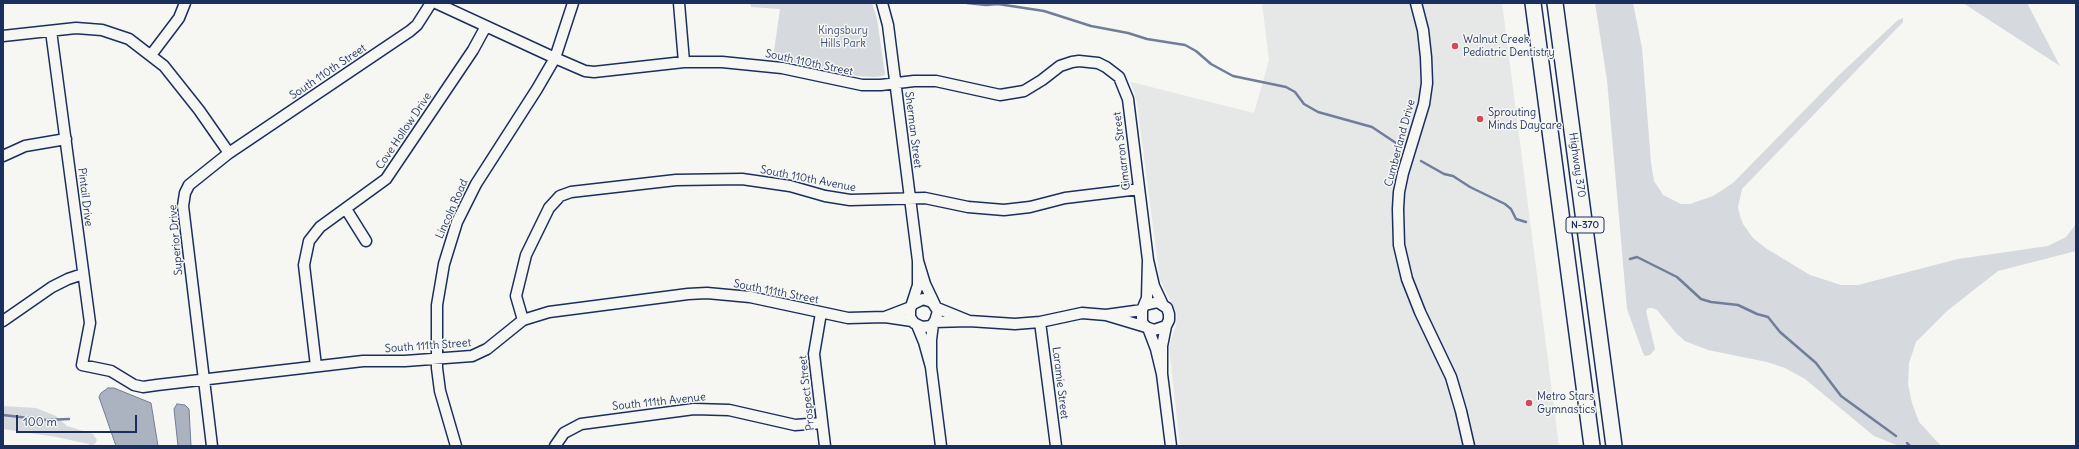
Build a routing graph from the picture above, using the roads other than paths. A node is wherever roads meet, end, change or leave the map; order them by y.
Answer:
1 (185, 3) edge
2 (431, 3) edge
3 (436, 3) edge
4 (573, 3) edge
5 (679, 3) edge
6 (882, 3) edge
7 (1416, 3) edge
8 (1533, 3) edge
9 (1555, 3) edge
10 (486, 28) junction
11 (51, 31) junction
12 (3, 36) edge
13 (151, 55) junction
14 (555, 58) junction
15 (1087, 61) joint
16 (684, 62) junction
17 (895, 84) junction
18 (66, 139) junction
19 (230, 153) junction
20 (3, 156) edge
21 (1139, 189) junction
22 (910, 198) junction
23 (346, 209) junction
24 (366, 241) dead end
25 (918, 260) junction
26 (1148, 260) junction
27 (83, 274) junction
28 (1162, 303) junction
29 (912, 306) junction
30 (936, 306) junction
31 (1144, 308) junction
32 (821, 313) junction
33 (1106, 315) junction
34 (885, 317) junction
35 (523, 320) junction
36 (3, 321) edge
37 (969, 321) junction
38 (1040, 322) junction
39 (914, 323) junction
40 (934, 323) junction
41 (1166, 326) junction
42 (1147, 328) junction
43 (437, 359) junction
44 (82, 365) joint
45 (316, 366) junction
46 (931, 368) junction
47 (1162, 374) junction
48 (204, 380) junction
49 (822, 423) junction
50 (212, 446) edge
51 (456, 446) edge
52 (556, 446) edge
53 (825, 446) edge
54 (940, 446) edge
55 (1056, 446) edge
56 (1171, 446) edge
57 (1469, 446) edge
58 (1592, 446) edge
59 (1614, 446) edge

1 - 13 street
2 - 19 street, South 110th Street
3 - 10 street, South 110th Street
4 - 14 street, Lincoln Road
5 - 16 street
6 - 17 street, Sherman Street
7 - 57 street, Cumberland Drive
8 - 58 highway, Highway 370 / N-370
9 - 59 highway, Highway 370 / N-370
10 - 14 street, South 110th Street
10 - 23 street, Cove Hollow Drive
11 - 12 street
11 - 13 street
11 - 18 street, Pintail Drive
13 - 19 street
14 - 16 street, South 110th Street
14 - 43 street, Lincoln Road
15 - 17 street, South 110th Street
15 - 21 street, Cimarron Street
16 - 17 street, South 110th Street
17 - 22 street, Sherman Street
18 - 20 street
18 - 27 street, Pintail Drive
19 - 48 street, Superior Drive
21 - 22 street, South 110th Avenue
21 - 26 street, Cimarron Street
22 - 25 street, Sherman Street
22 - 35 street, South 110th Avenue
23 - 24 street
23 - 45 street, Cove Hollow Drive
25 - 29 street, Sherman Street
25 - 30 street, Sherman Street
26 - 28 street, Cimarron Street
26 - 31 street, Cimarron Street
27 - 36 street
27 - 44 street, Pintail Drive
28 - 31 street
28 - 41 street
29 - 30 street
29 - 34 street, South 111th Street
29 - 39 street
30 - 37 street
30 - 40 street
31 - 33 street
31 - 42 street
32 - 34 street, South 111th Street
32 - 35 street, South 111th Street
32 - 49 street, Prospect Street
33 - 38 street
33 - 42 street
34 - 39 street, South 111th Street
35 - 43 street, South 111th Street
37 - 38 street
37 - 40 street
38 - 55 street, Laramie Street
39 - 40 street
39 - 46 street
40 - 46 street
41 - 42 street
41 - 47 street
42 - 47 street
43 - 45 street, South 111th Street
43 - 51 street, Lincoln Road
44 - 48 street, South 111th Street
45 - 48 street, South 111th Street
46 - 54 street
47 - 56 street
48 - 50 street, Superior Drive
49 - 52 street, South 111th Avenue
49 - 53 street, Prospect Street

